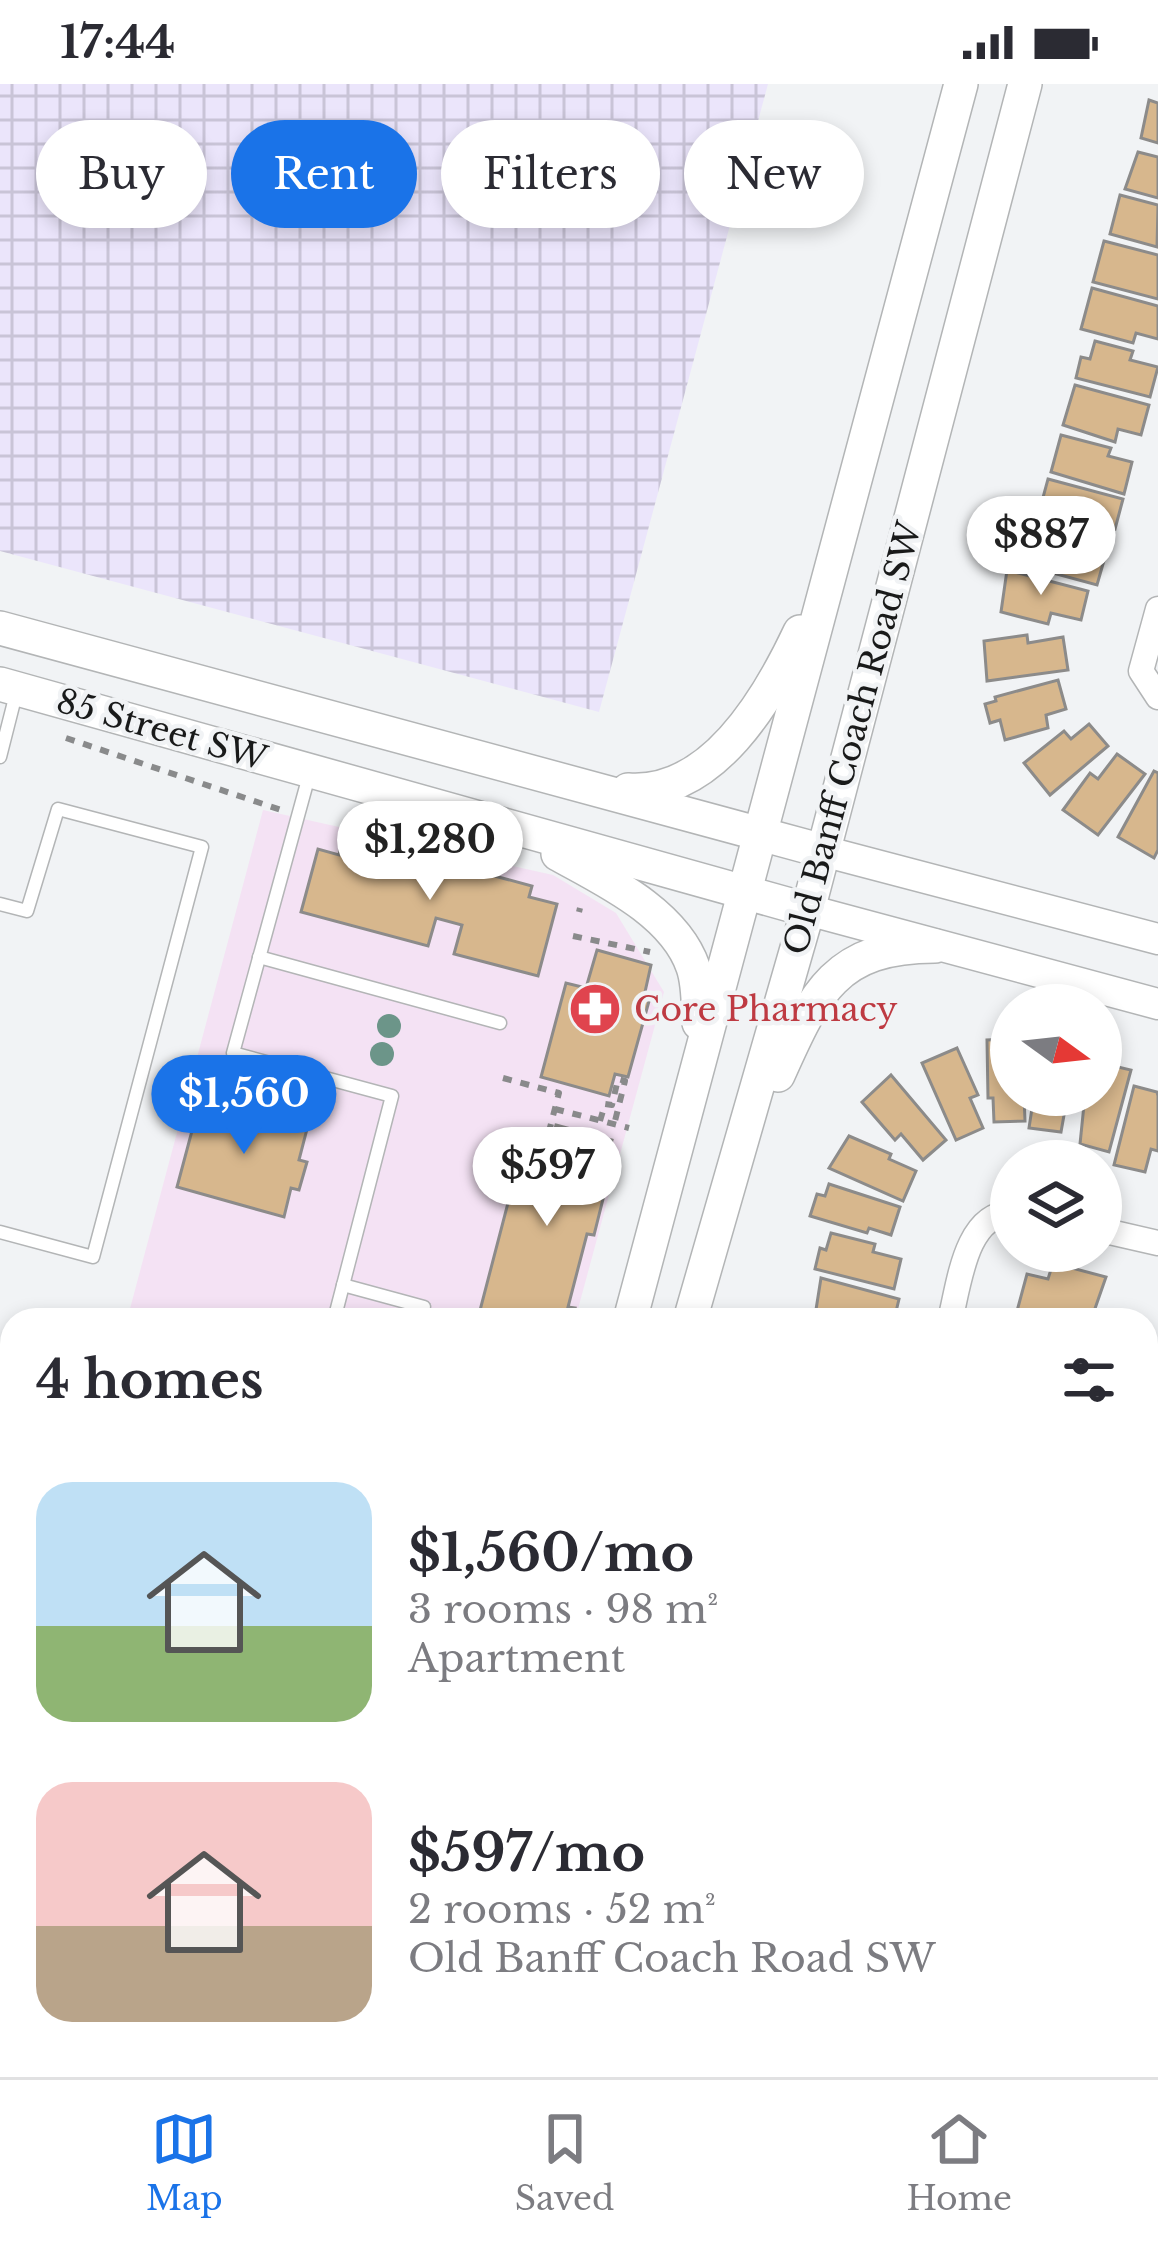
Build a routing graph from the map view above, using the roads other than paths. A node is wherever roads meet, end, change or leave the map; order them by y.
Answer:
1 (961, 84) edge
2 (1025, 84) edge
3 (838, 550) junction
4 (1158, 609) edge
5 (0, 628) edge
6 (9, 697) edge
7 (1158, 697) edge
8 (0, 757) edge
9 (310, 770) junction
10 (596, 787) junction
11 (509, 826) junction
12 (759, 834) junction
13 (823, 851) junction
14 (743, 892) junction
15 (0, 904) edge
16 (808, 910) junction
17 (1158, 939) edge
18 (935, 946) junction
19 (259, 957) junction
20 (1158, 1004) edge
21 (500, 1023) dead end
22 (698, 1060) junction
23 (726, 1191) junction
24 (990, 1220) edge
25 (0, 1232) edge
26 (1122, 1235) edge
27 (1158, 1243) edge
28 (344, 1285) junction
29 (424, 1307) dead end
30 (337, 1308) edge
31 (633, 1308) edge
32 (693, 1308) edge
33 (953, 1308) edge

1 - 3 main road, Old Banff Coach Road SW
2 - 13 main road, Old Banff Coach Road SW
3 - 10 main road
3 - 12 main road, Old Banff Coach Road SW
4 - 7 street
5 - 10 main road, 85 Street SW
6 - 8 lane
6 - 9 main road, 85 Street SW
9 - 11 main road, 85 Street SW
9 - 19 lane
10 - 12 main road, 85 Street SW
11 - 14 main road, 85 Street SW
11 - 22 main road
12 - 13 main road, 85 Street SW
12 - 14 main road, Old Banff Coach Road SW
13 - 16 main road, Old Banff Coach Road SW
13 - 17 street, 85 Street SW
14 - 16 main road, 85 Street SW
14 - 22 main road, Old Banff Coach Road SW
15 - 25 lane
16 - 18 street, 85 Street SW
16 - 23 main road, Old Banff Coach Road SW
18 - 20 street, 85 Street SW
18 - 23 main road
19 - 21 lane
19 - 28 lane
22 - 31 main road, Old Banff Coach Road SW
23 - 32 main road, Old Banff Coach Road SW
24 - 33 street
26 - 27 street
28 - 29 lane
28 - 30 lane

